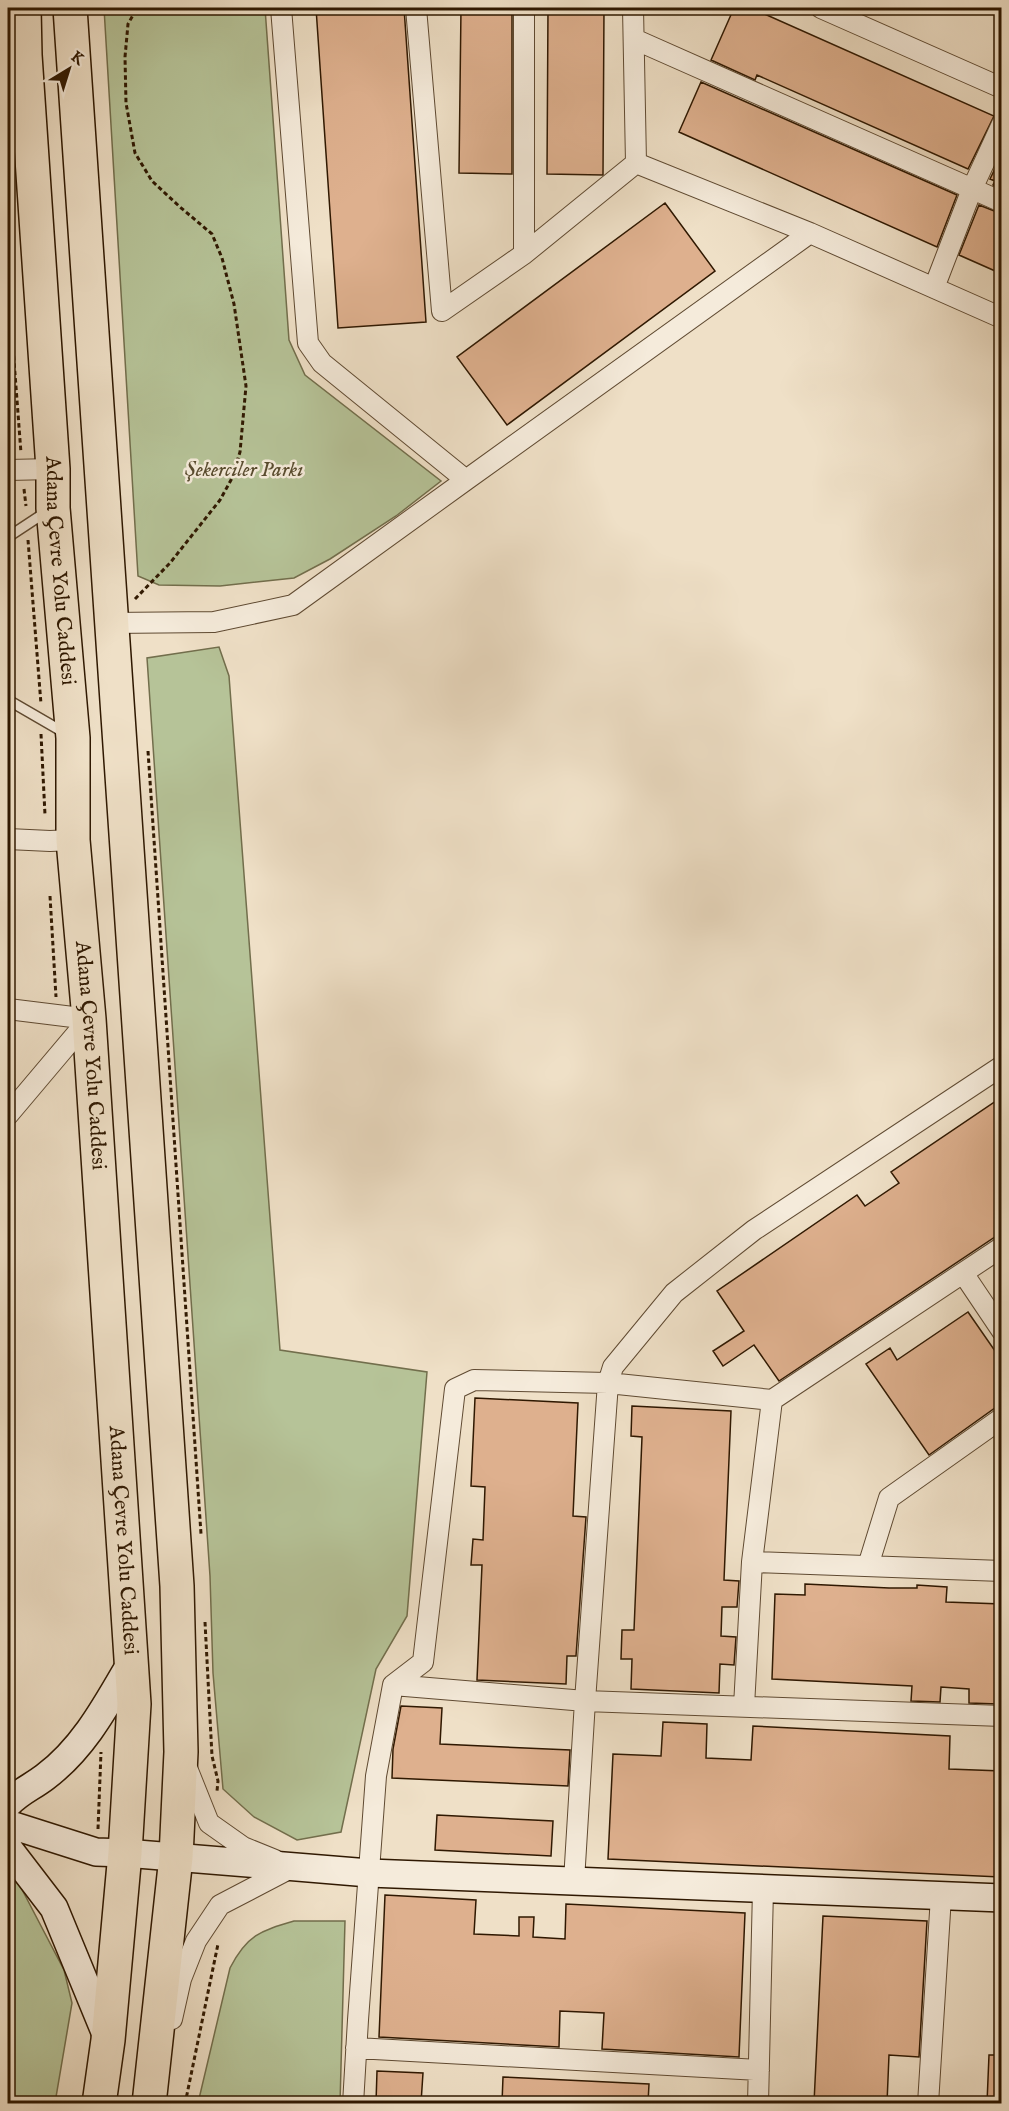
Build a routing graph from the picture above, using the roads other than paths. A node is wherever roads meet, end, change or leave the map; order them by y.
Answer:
1 (15, 8) edge
2 (24, 8) edge
3 (70, 8) edge
4 (76, 8) edge
5 (281, 8) edge
6 (416, 8) edge
7 (524, 8) edge
8 (633, 8) edge
9 (821, 8) edge
10 (633, 39) junction
11 (74, 53) junction
12 (25, 55) junction
13 (1002, 88) edge
14 (1002, 123) edge
15 (636, 163) junction
16 (972, 189) junction
17 (1002, 202) edge
18 (810, 233) junction
19 (524, 254) junction
20 (934, 288) junction
21 (1002, 318) edge
22 (27, 470) edge
23 (466, 480) junction
24 (41, 516) junction
25 (8, 537) edge
26 (110, 623) junction
27 (8, 700) edge
28 (73, 738) junction
29 (8, 839) edge
30 (60, 840) junction
31 (8, 1009) edge
32 (74, 1017) junction
33 (1002, 1066) edge
34 (8, 1115) edge
35 (1002, 1247) edge
36 (963, 1273) junction
37 (1002, 1332) edge
38 (608, 1383) junction
39 (772, 1400) junction
40 (1002, 1418) edge
41 (752, 1562) junction
42 (868, 1566) junction
43 (1002, 1570) edge
44 (131, 1663) junction
45 (393, 1686) junction
46 (585, 1701) junction
47 (744, 1707) junction
48 (1002, 1716) edge
49 (181, 1752) junction
50 (8, 1804) edge
51 (8, 1824) edge
52 (8, 1848) edge
53 (111, 1852) junction
54 (176, 1857) junction
55 (291, 1868) junction
56 (369, 1873) junction
57 (574, 1881) junction
58 (763, 1889) junction
59 (941, 1896) junction
60 (1002, 1898) edge
61 (108, 2040) junction
62 (356, 2048) junction
63 (759, 2070) junction
64 (99, 2103) edge
65 (149, 2103) edge
66 (154, 2103) edge
67 (353, 2103) edge
68 (758, 2103) edge
69 (928, 2103) edge

1 - 12 highway
2 - 12 highway, Adana Çevre Yolu Caddesi
3 - 11 highway
4 - 11 highway
5 - 23 street
6 - 19 street
7 - 19 street
8 - 10 street
9 - 13 street
10 - 15 street
10 - 16 street
11 - 26 highway
12 - 22 highway, Adana Çevre Yolu Caddesi
14 - 16 street
15 - 18 street
15 - 19 street
16 - 17 street
16 - 20 street
18 - 20 street
18 - 23 street
20 - 21 street
22 - 24 highway, Adana Çevre Yolu Caddesi
23 - 26 street
24 - 25 lane
24 - 28 highway, Adana Çevre Yolu Caddesi
26 - 49 highway
27 - 28 lane
28 - 30 highway, Adana Çevre Yolu Caddesi
29 - 30 street
30 - 32 highway, Adana Çevre Yolu Caddesi
31 - 32 street
32 - 34 street
32 - 44 highway, Adana Çevre Yolu Caddesi
33 - 38 street
35 - 36 street
36 - 37 street
36 - 39 street
38 - 39 street
38 - 45 street
38 - 46 street
39 - 41 street
40 - 42 street
41 - 42 street
41 - 47 street
42 - 43 street
44 - 50 street
44 - 53 highway, Adana Çevre Yolu Caddesi
45 - 46 street
45 - 56 street
46 - 47 street
46 - 57 street
47 - 48 street
49 - 54 highway
49 - 55 street
51 - 53 street
52 - 61 street
53 - 54 street
53 - 61 highway, Adana Çevre Yolu Caddesi
54 - 55 street
54 - 65 highway
55 - 56 street
55 - 66 street
56 - 57 street
56 - 62 street
57 - 58 street
58 - 59 street
58 - 63 street
59 - 60 street
59 - 69 street
61 - 64 highway, Adana Çevre Yolu Caddesi
62 - 63 street
62 - 67 street
63 - 68 street

